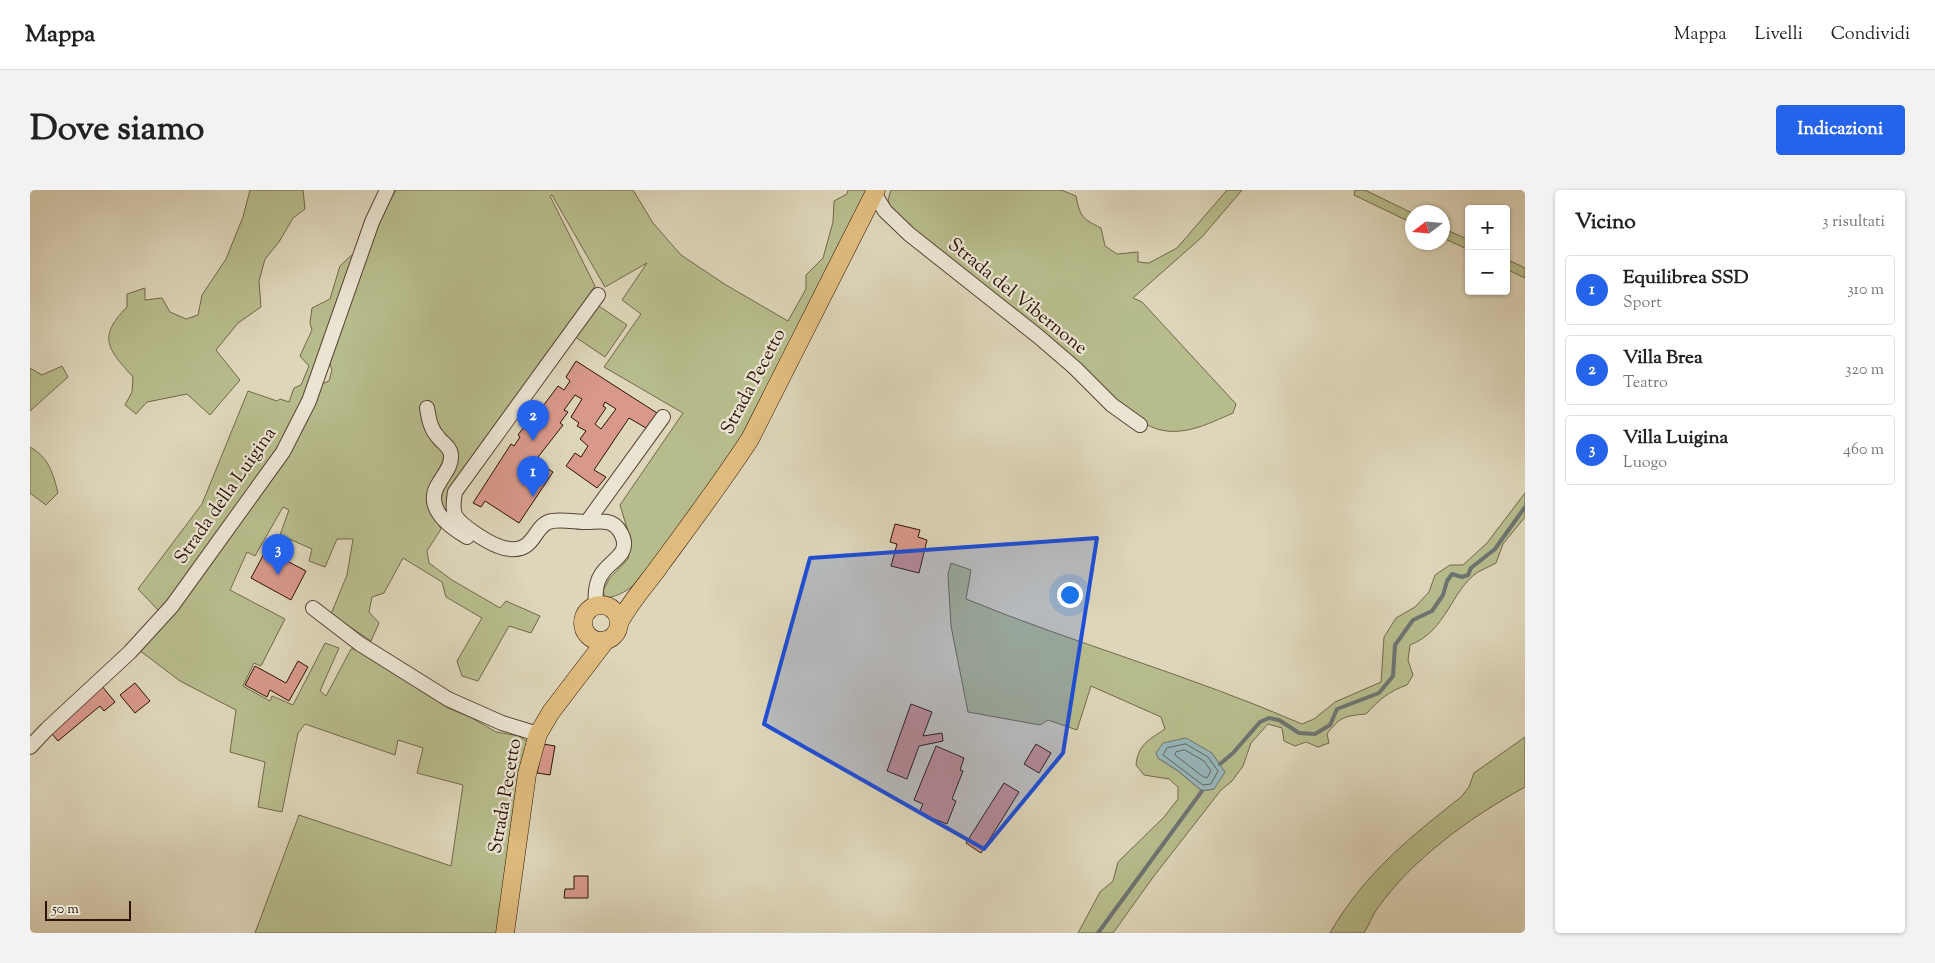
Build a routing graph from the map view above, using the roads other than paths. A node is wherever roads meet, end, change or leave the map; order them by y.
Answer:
1 (387, 190) edge
2 (875, 192) edge
3 (598, 295) dead end
4 (427, 408) dead end
5 (663, 417) dead end
6 (1140, 426) dead end
7 (587, 522) junction
8 (489, 541) junction
9 (649, 581) junction
10 (601, 606) junction
11 (313, 608) dead end
12 (619, 623) junction
13 (586, 633) junction
14 (606, 640) junction
15 (576, 678) junction
16 (538, 734) junction
17 (30, 747) edge
18 (505, 933) edge

1 - 17 street, Strada della Luigina
2 - 6 street, Strada del Vibernone
2 - 9 main road, Strada Pecetto
3 - 8 street
4 - 8 street
5 - 7 street
7 - 8 street
7 - 10 street
9 - 10 main road, Strada Pecetto
9 - 12 main road, Strada Pecetto
10 - 12 main road
10 - 13 main road, Strada Pecetto
11 - 16 street
12 - 14 main road, Strada Pecetto
13 - 14 main road
13 - 15 main road, Strada Pecetto
14 - 15 main road, Strada Pecetto
15 - 16 main road, Strada Pecetto
16 - 18 main road, Strada Pecetto

